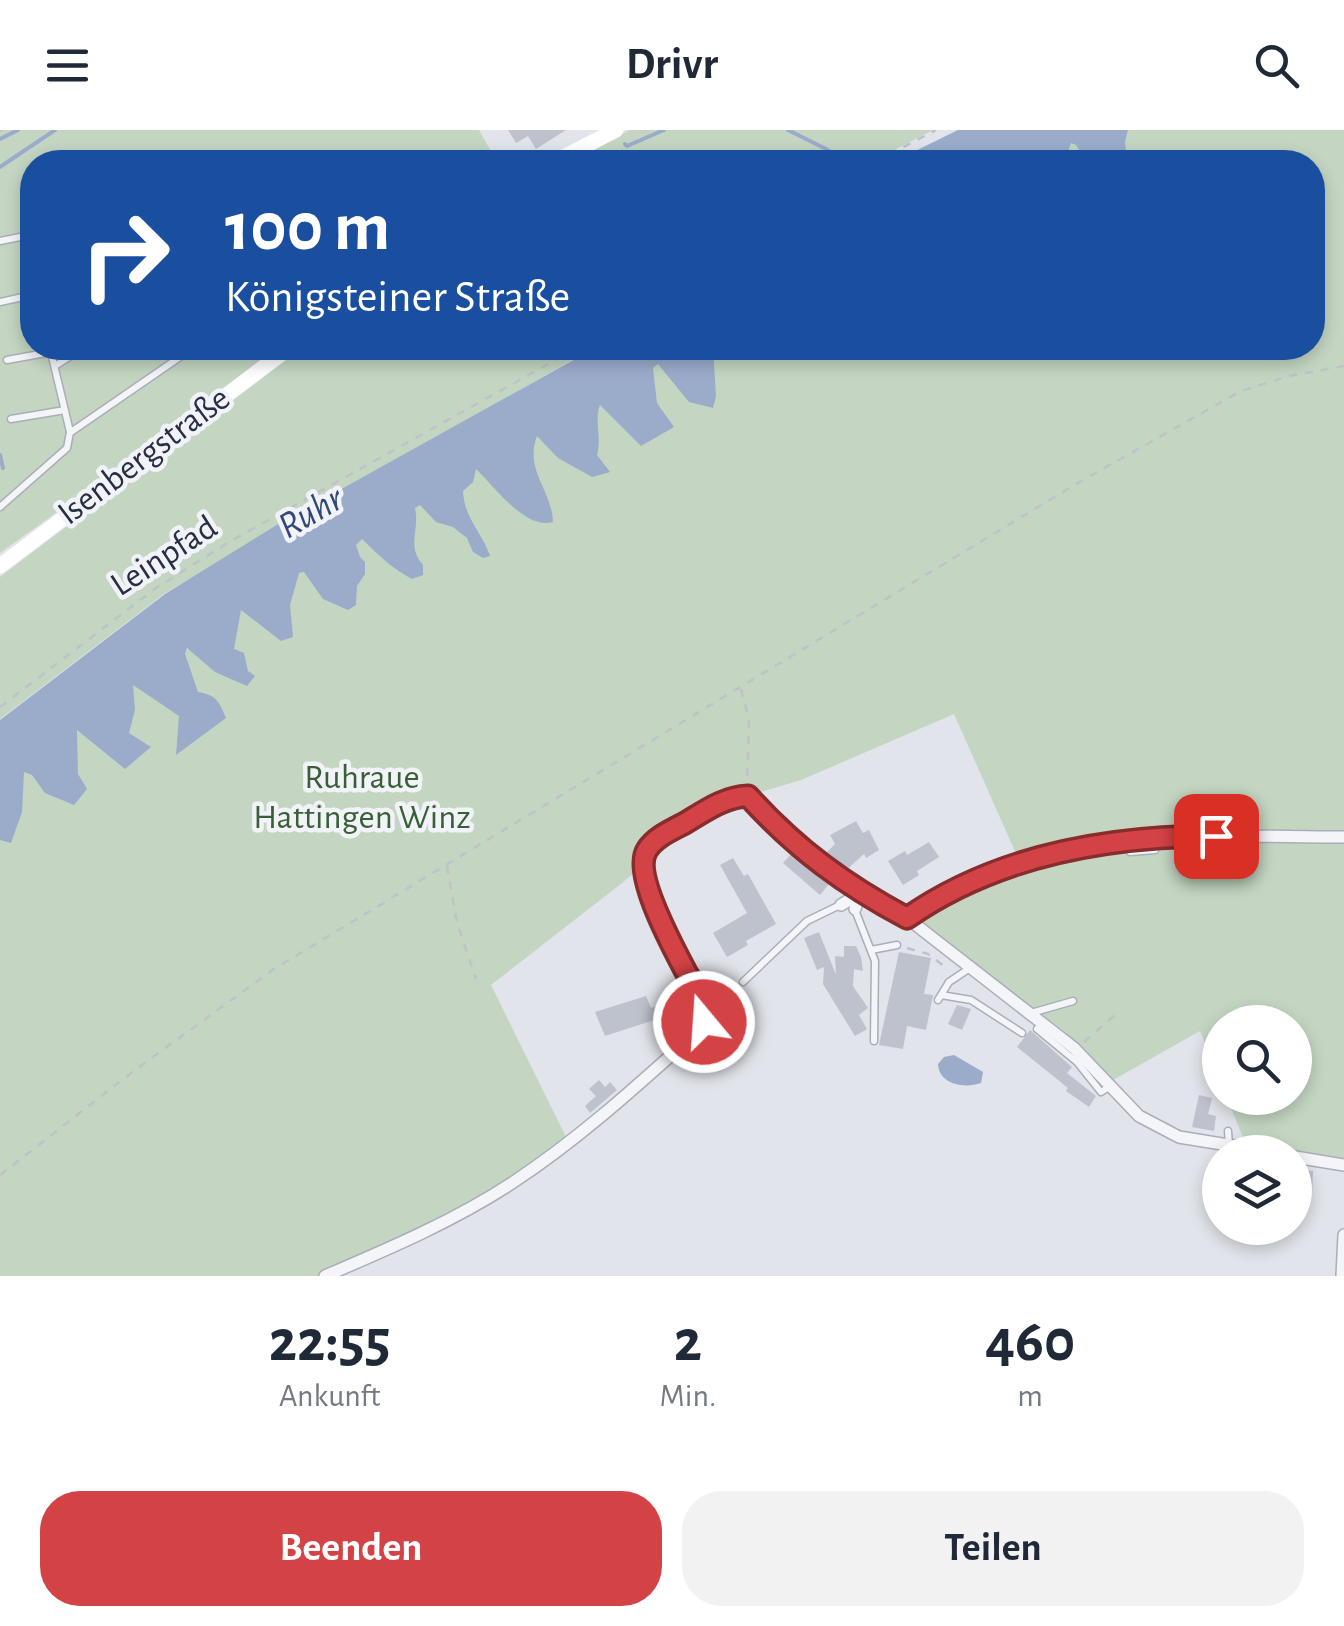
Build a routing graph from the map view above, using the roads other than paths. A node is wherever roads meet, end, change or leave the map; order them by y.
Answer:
1 (616, 130) edge
2 (577, 150) edge
3 (20, 357) edge
4 (7, 360) dead end
5 (54, 360) edge
6 (64, 360) edge
7 (175, 360) edge
8 (273, 360) edge
9 (55, 366) junction
10 (65, 410) junction
11 (11, 419) dead end
12 (70, 432) junction
13 (0, 507) edge
14 (0, 566) edge
15 (1344, 838) edge
16 (1129, 839) junction
17 (1154, 850) dead end
18 (860, 892) junction
19 (841, 904) joint
20 (855, 908) joint
21 (907, 918) junction
22 (897, 945) road end
23 (870, 950) junction
24 (970, 968) junction
25 (742, 982) dead end
26 (1074, 1000) dead end
27 (1030, 1014) junction
28 (1037, 1029) dead end
29 (1022, 1033) dead end
30 (874, 1041) dead end
31 (1074, 1067) dead end
32 (1091, 1080) junction
33 (1110, 1086) junction
34 (1228, 1131) dead end
35 (1228, 1135) edge
36 (1202, 1143) edge
37 (1312, 1159) edge
38 (1344, 1165) edge
39 (1344, 1235) edge
40 (325, 1276) edge
41 (1342, 1276) edge

1 - 2 main road
3 - 4 lane
5 - 9 lane
6 - 9 lane
7 - 12 lane
8 - 14 main road, Isenbergstraße
9 - 10 lane
10 - 11 lane
10 - 12 lane
12 - 13 lane
15 - 16 street
16 - 17 lane
16 - 21 street
18 - 19 street
18 - 20 street
18 - 21 street
18 - 40 street
19 - 25 lane
20 - 23 lane
21 - 24 street
22 - 23 lane
23 - 30 lane
24 - 27 street
24 - 29 lane
26 - 27 lane
27 - 33 street
28 - 32 lane
31 - 32 lane
32 - 33 lane
33 - 36 street
34 - 35 lane
37 - 38 street
39 - 41 street

